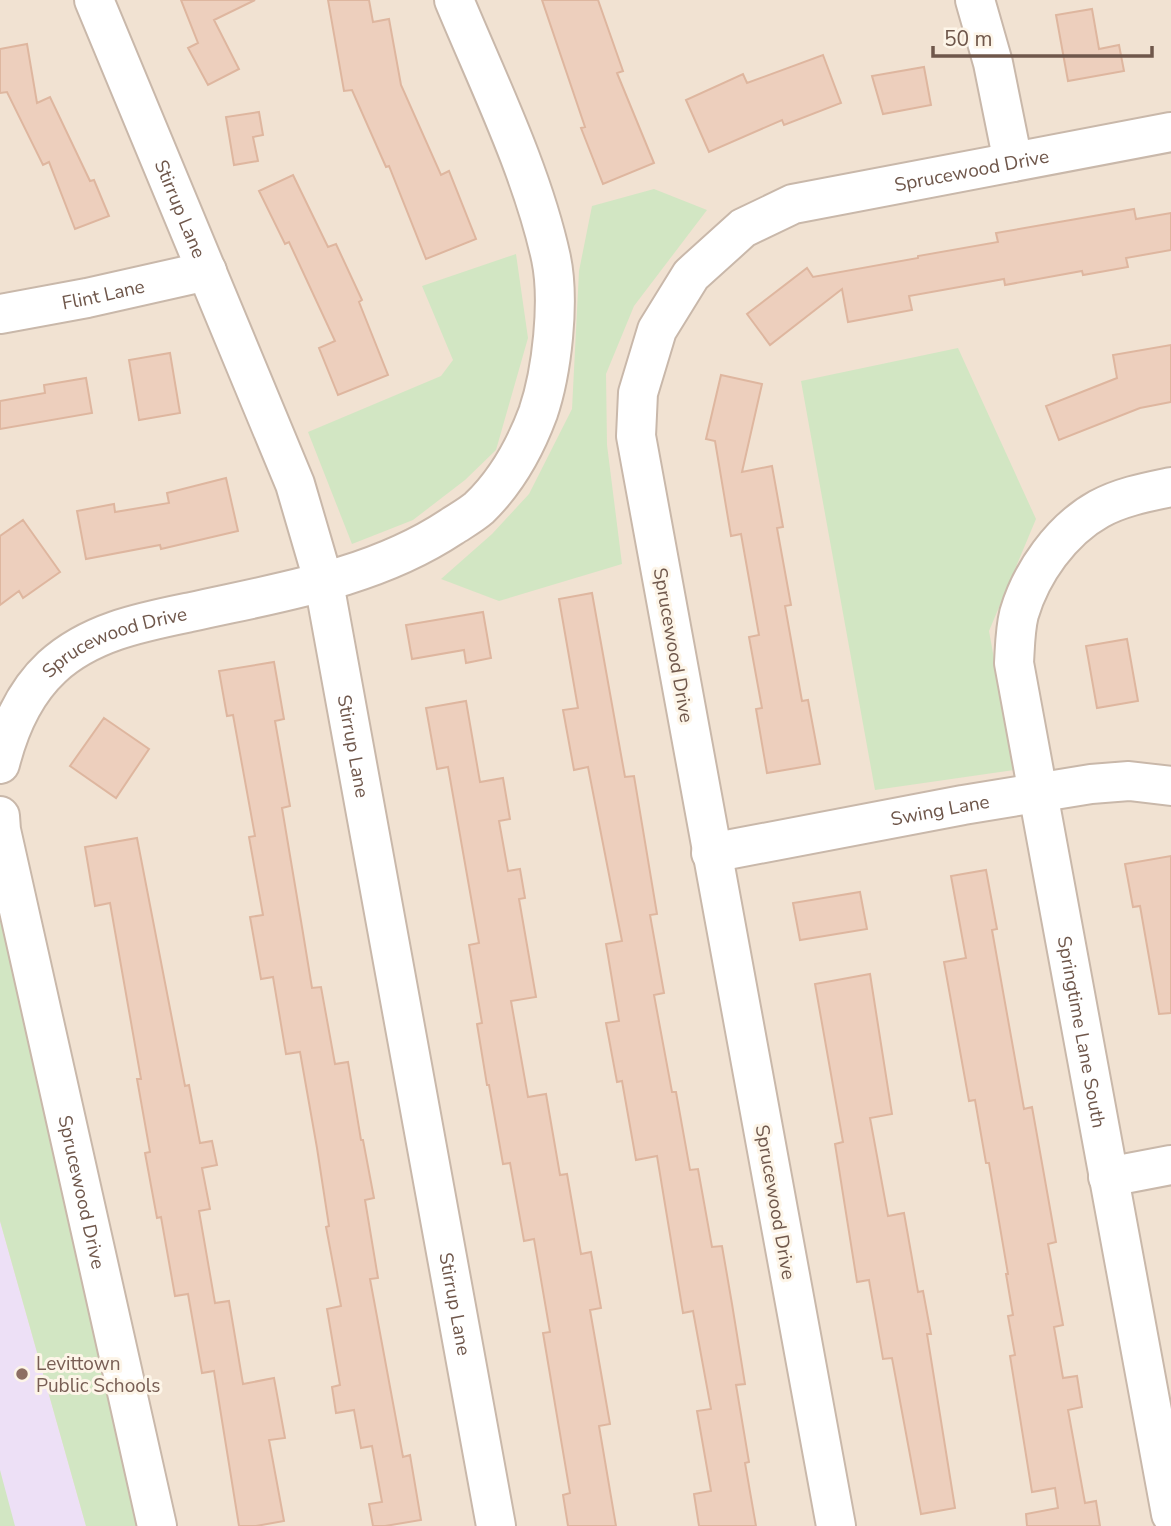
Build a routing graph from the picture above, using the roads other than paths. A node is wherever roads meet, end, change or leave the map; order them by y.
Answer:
1 (94, 0) edge
2 (454, 0) edge
3 (975, 0) edge
4 (1171, 132) edge
5 (1013, 162) junction
6 (207, 271) junction
7 (0, 314) edge
8 (1171, 487) edge
9 (324, 583) junction
10 (0, 764) edge
11 (1171, 786) edge
12 (1038, 794) junction
13 (0, 816) edge
14 (712, 853) junction
15 (1171, 1165) edge
16 (1108, 1177) junction
17 (1170, 1504) edge
18 (157, 1526) edge
19 (496, 1526) edge
20 (836, 1526) edge

1 - 6 street, Stirrup Lane
2 - 9 street, Sprucewood Drive
3 - 5 street
4 - 5 street, Sprucewood Drive
5 - 14 street, Sprucewood Drive
6 - 7 street, Flint Lane
6 - 9 street, Stirrup Lane
8 - 12 street, Springtime Lane South
9 - 10 street, Sprucewood Drive
9 - 19 street, Stirrup Lane
11 - 12 street, Swing Lane
12 - 14 street, Swing Lane
12 - 16 street, Springtime Lane South
13 - 18 street, Sprucewood Drive
14 - 20 street, Sprucewood Drive
15 - 16 street
16 - 17 street, Springtime Lane South

